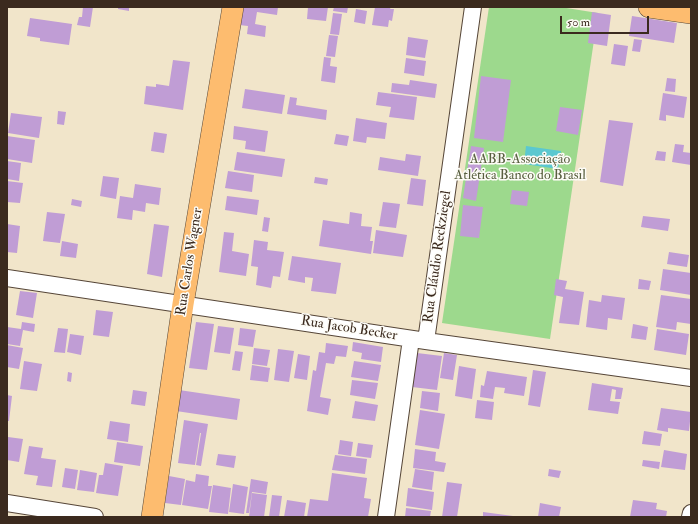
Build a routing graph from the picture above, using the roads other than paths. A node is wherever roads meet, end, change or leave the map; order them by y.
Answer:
1 (232, 7) edge
2 (473, 7) edge
3 (649, 7) edge
4 (691, 13) edge
5 (7, 278) edge
6 (183, 304) junction
7 (419, 340) junction
8 (691, 378) edge
9 (7, 503) edge
10 (691, 513) edge
11 (95, 517) edge
12 (152, 517) edge
13 (386, 517) edge
14 (690, 517) edge

1 - 6 main road, Rua Carlos Wagner
2 - 7 street, Rua Cláudio Reckziegel
3 - 4 main road
5 - 6 street, Rua Jacob Becker
6 - 7 street, Rua Jacob Becker
6 - 12 main road, Rua Carlos Wagner
7 - 8 street, Rua Jacob Becker
7 - 13 street, Rua Cláudio Reckziegel
9 - 11 street
10 - 14 street

